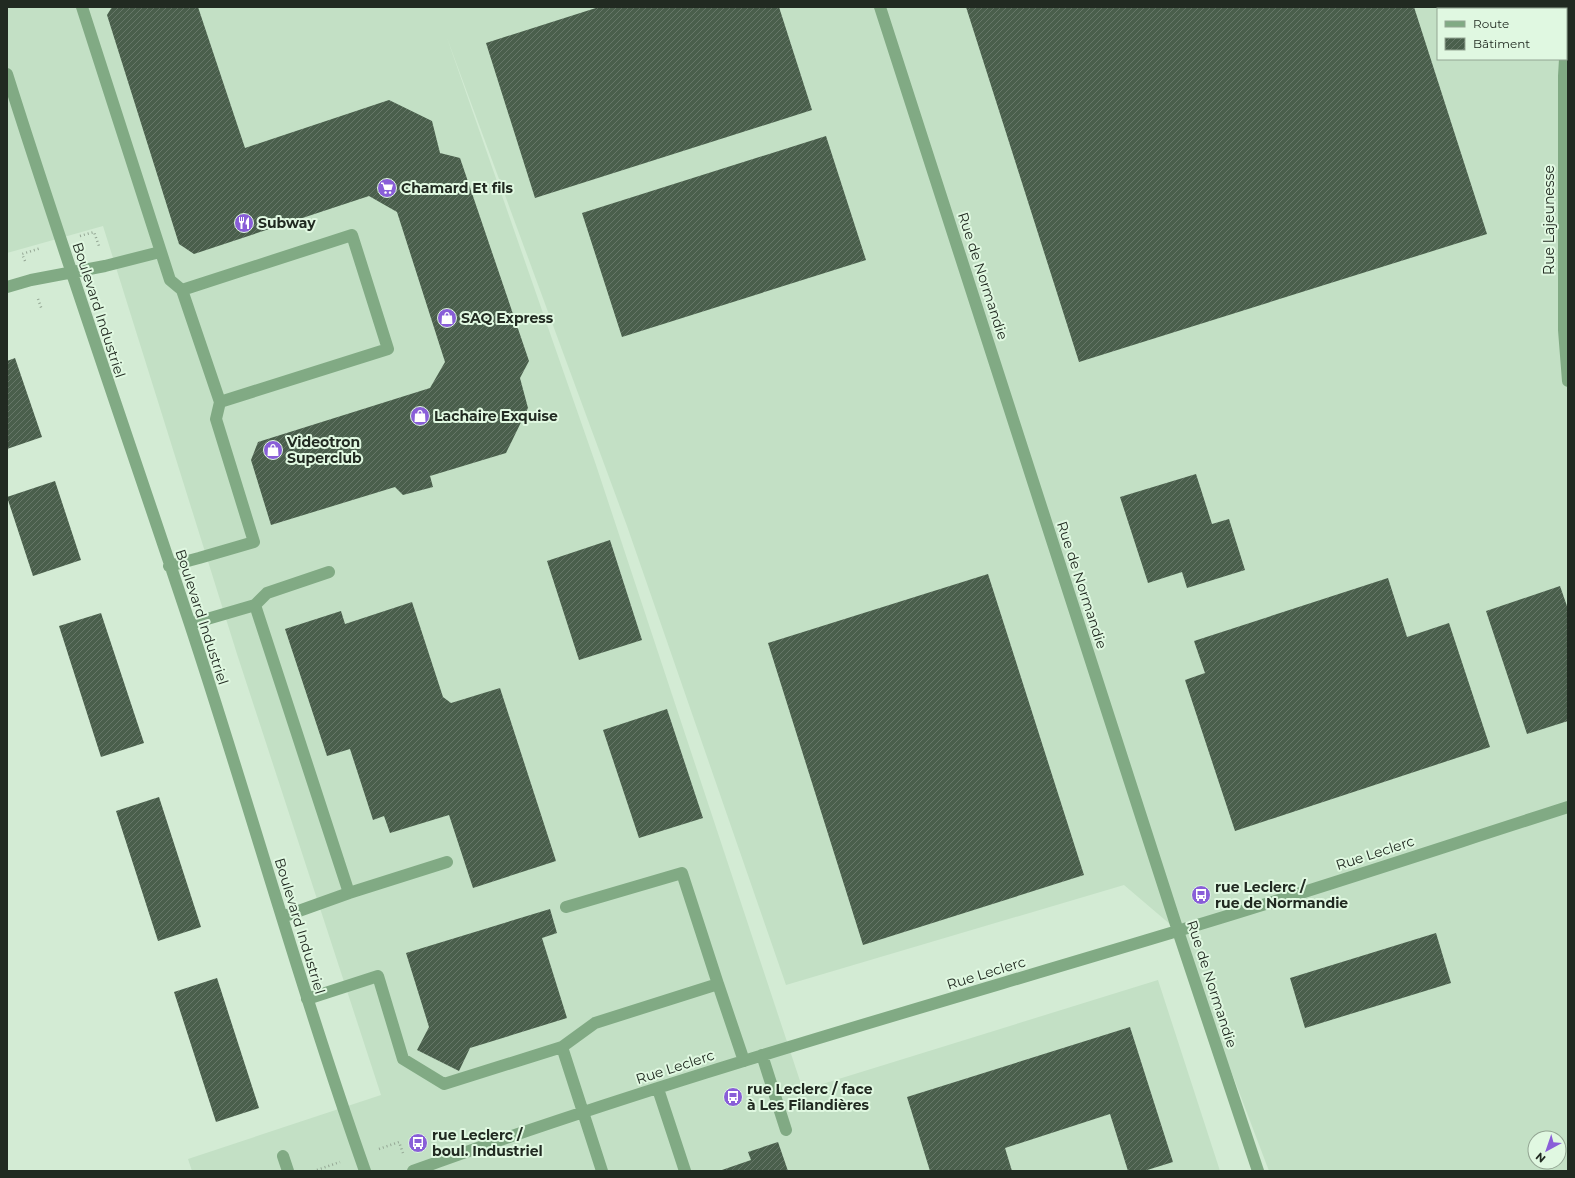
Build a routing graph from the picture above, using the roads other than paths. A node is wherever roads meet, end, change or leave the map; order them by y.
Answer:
1 (82, 7) edge
2 (880, 7) edge
3 (1565, 60) edge
4 (7, 74) edge
5 (12, 105) edge
6 (160, 252) junction
7 (71, 273) junction
8 (7, 287) edge
9 (182, 290) junction
10 (1568, 381) edge
11 (220, 402) junction
12 (169, 566) junction
13 (330, 572) dead end
14 (255, 605) junction
15 (190, 624) junction
16 (1568, 807) edge
17 (447, 862) dead end
18 (349, 894) junction
19 (566, 907) dead end
20 (282, 917) junction
21 (1178, 931) junction
22 (718, 984) junction
23 (307, 999) junction
24 (562, 1047) junction
25 (762, 1055) junction
26 (744, 1061) junction
27 (658, 1089) junction
28 (584, 1113) junction
29 (786, 1130) dead end
30 (283, 1156) dead end
31 (288, 1171) edge
32 (365, 1171) edge
33 (413, 1171) edge
34 (602, 1171) edge
35 (685, 1171) edge
36 (1258, 1171) edge

1 - 6 street
2 - 21 street, Rue de Normandie
3 - 10 street, Rue Lajeunesse
4 - 5 street, Boulevard Industriel
5 - 7 street, Boulevard Industriel
6 - 7 street
6 - 9 street
7 - 8 street
7 - 12 street, Boulevard Industriel
9 - 11 street
9 - 11 street
11 - 12 street
12 - 15 street, Boulevard Industriel
13 - 14 street
14 - 15 street
14 - 18 street
15 - 20 street, Boulevard Industriel
16 - 21 street, Rue Leclerc
17 - 18 street
18 - 20 street
19 - 22 street
20 - 23 street, Boulevard Industriel
21 - 25 street, Rue Leclerc
21 - 36 street, Rue de Normandie
22 - 24 street
22 - 26 street
23 - 24 street
23 - 32 street, Boulevard Industriel
24 - 28 street
25 - 26 street, Rue Leclerc
25 - 29 street
26 - 27 street, Rue Leclerc
27 - 28 street, Rue Leclerc
27 - 35 street
28 - 33 street, Rue Leclerc
28 - 34 street
30 - 31 street

